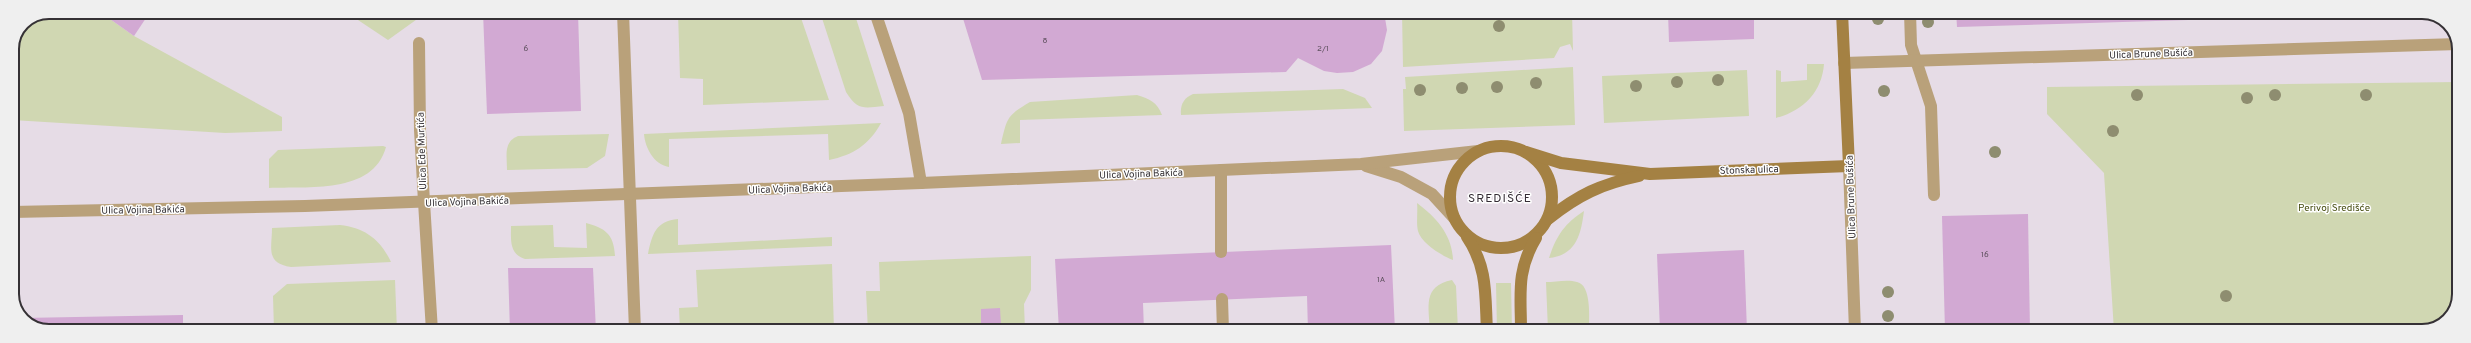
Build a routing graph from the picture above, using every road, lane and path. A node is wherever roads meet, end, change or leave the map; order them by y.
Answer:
1 (623, 19) edge
2 (878, 19) edge
3 (1842, 19) edge
4 (1910, 19) edge
5 (419, 43) dead end
6 (2451, 44) edge
7 (1917, 60) junction
8 (1844, 63) junction
9 (1478, 151) junction
10 (1526, 152) junction
11 (1360, 164) junction
12 (1849, 166) junction
13 (1221, 170) junction
14 (1650, 174) junction
15 (921, 183) junction
16 (629, 194) junction
17 (1934, 195) dead end
18 (424, 202) junction
19 (19, 212) edge
20 (1454, 218) junction
21 (1548, 219) junction
22 (1463, 231) junction
23 (1539, 232) junction
24 (1221, 252) dead end
25 (1222, 299) dead end
26 (432, 324) edge
27 (635, 324) edge
28 (1223, 324) edge
29 (1487, 324) edge
30 (1521, 324) edge
31 (1855, 324) edge

1 - 16 street
2 - 15 street
3 - 8 street, Ulica Brune Bušića
4 - 7 street
5 - 18 street, Ulica Ede Murtića
6 - 7 street, Ulica Brune Bušića
7 - 8 street, Ulica Brune Bušića
7 - 17 street
8 - 12 street, Ulica Brune Bušića
9 - 10 street
9 - 11 street, Ulica Vojina Bakića
9 - 20 street
10 - 14 street, Stonska ulica
10 - 21 street
11 - 13 street, Ulica Vojina Bakića
11 - 20 street, Ulica Vojina Bakića
12 - 14 street, Stonska ulica
12 - 31 street, Ulica Brune Bušića
13 - 15 street, Ulica Vojina Bakića
13 - 24 street
14 - 21 street, Stonska ulica
15 - 16 street, Ulica Vojina Bakića
16 - 18 street, Ulica Vojina Bakića
16 - 27 street
18 - 19 street, Ulica Vojina Bakića
18 - 26 street, Ulica Ede Murtića
20 - 22 street
21 - 23 street
22 - 23 street
22 - 29 street
23 - 30 street
25 - 28 street

